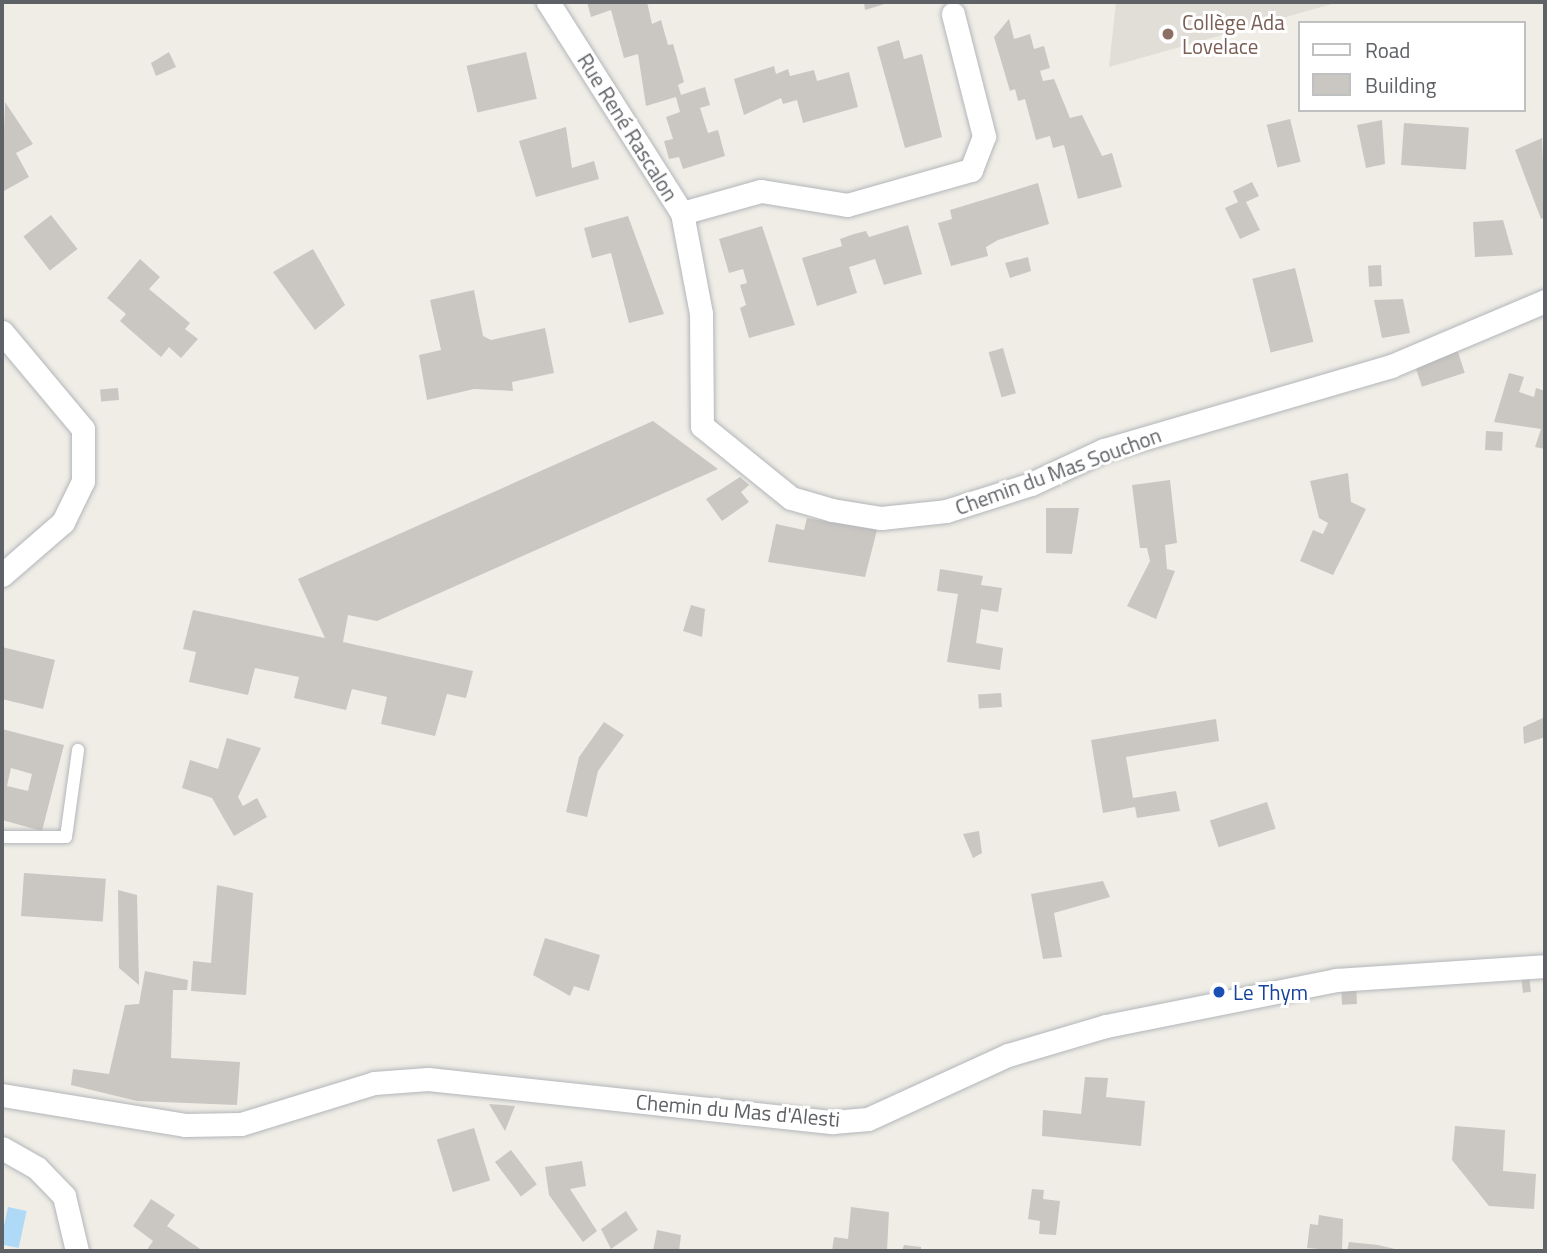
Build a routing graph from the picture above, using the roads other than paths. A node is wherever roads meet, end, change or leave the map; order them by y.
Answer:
1 (548, 2) edge
2 (953, 14) dead end
3 (682, 213) junction
4 (1545, 301) edge
5 (2, 332) edge
6 (702, 426) joint
7 (2, 575) edge
8 (78, 750) dead end
9 (2, 837) edge
10 (1545, 966) edge
11 (2, 1095) edge
12 (2, 1148) edge
13 (77, 1251) edge

1 - 3 street, Rue René Rascalon
2 - 3 street
3 - 6 street, Rue René Rascalon
4 - 6 street, Chemin du Mas Souchon
5 - 7 street
8 - 9 lane
10 - 11 street, Chemin du Mas d'Alesti
12 - 13 street

